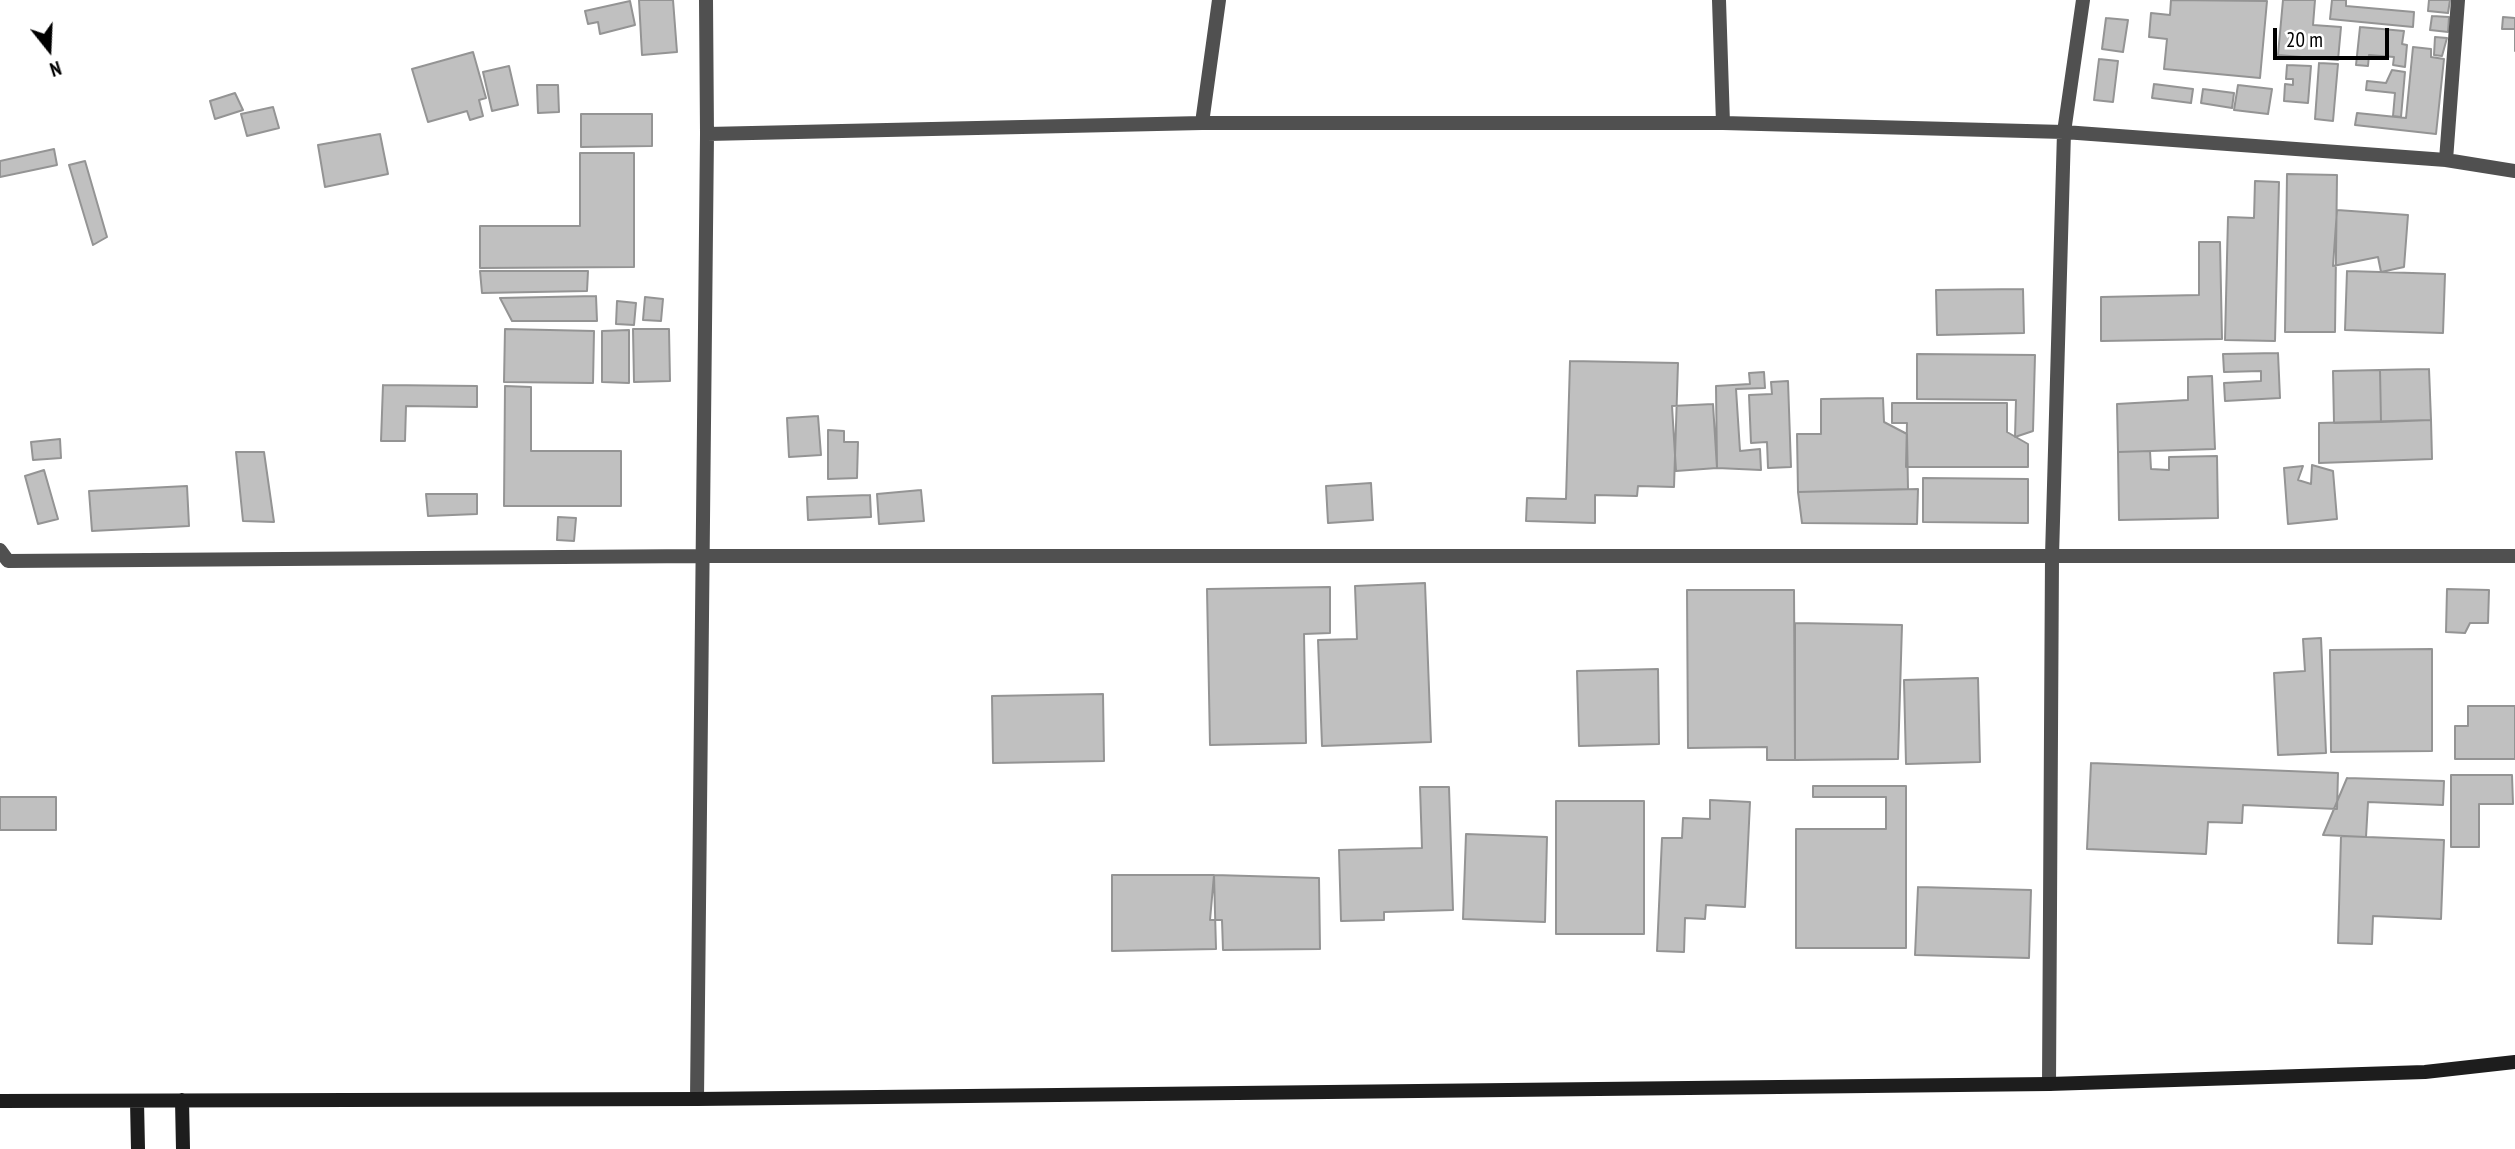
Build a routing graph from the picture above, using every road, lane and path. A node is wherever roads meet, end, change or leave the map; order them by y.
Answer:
1 (706, 0) edge
2 (1219, 0) edge
3 (1719, 0) edge
4 (2083, 0) edge
5 (2458, 0) edge
6 (1202, 123) junction
7 (1723, 123) junction
8 (2064, 132) junction
9 (707, 134) junction
10 (2446, 160) junction
11 (2515, 171) edge
12 (0, 550) edge
13 (701, 556) junction
14 (2052, 556) junction
15 (2515, 556) edge
16 (2515, 1062) edge
17 (2049, 1084) junction
18 (182, 1100) junction
19 (697, 1100) junction
20 (0, 1101) edge
21 (137, 1101) junction
22 (138, 1149) edge
23 (183, 1149) edge

1 - 9 street
2 - 6 street
3 - 7 street
4 - 8 street
5 - 10 street
6 - 7 street
6 - 9 street
7 - 8 street
8 - 10 street
8 - 14 street
9 - 13 street
10 - 11 street
12 - 13 street
13 - 14 street
13 - 19 street
14 - 15 street
14 - 17 street
16 - 17 street
17 - 19 street
18 - 19 street
18 - 21 street
18 - 23 street
20 - 21 street
21 - 22 street

